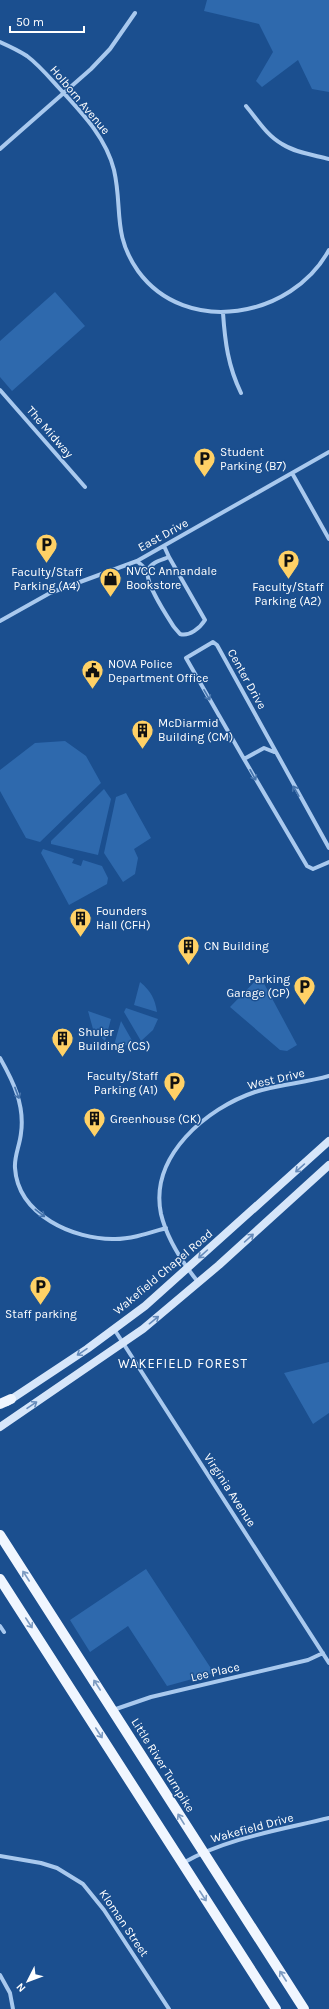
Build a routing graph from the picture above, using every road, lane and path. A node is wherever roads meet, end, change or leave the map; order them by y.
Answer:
1 (135, 13) dead end
2 (0, 42) edge
3 (64, 93) junction
4 (246, 106) dead end
5 (0, 149) edge
6 (329, 159) edge
7 (329, 250) edge
8 (223, 313) junction
9 (0, 390) edge
10 (241, 393) dead end
11 (329, 452) edge
12 (292, 473) junction
13 (85, 487) dead end
14 (329, 539) edge
15 (164, 546) junction
16 (169, 557) junction
17 (137, 560) junction
18 (148, 571) junction
19 (0, 621) edge
20 (275, 752) junction
21 (244, 759) junction
22 (329, 848) edge
23 (329, 862) edge
24 (0, 1058) edge
25 (329, 1076) edge
26 (329, 1142) edge
27 (329, 1165) edge
28 (166, 1228) junction
29 (187, 1269) junction
30 (199, 1283) junction
31 (114, 1329) junction
32 (123, 1344) junction
33 (10, 1399) joint
34 (0, 1405) edge
35 (0, 1427) edge
36 (0, 1535) edge
37 (0, 1579) edge
38 (0, 1626) edge
39 (4, 1632) dead end
40 (323, 1653) junction
41 (329, 1663) edge
42 (112, 1710) junction
43 (329, 1818) edge
44 (202, 1852) junction
45 (0, 1856) edge
46 (182, 1863) junction
47 (0, 1975) edge
48 (13, 2009) edge
49 (169, 2009) edge
50 (276, 2009) edge
51 (304, 2009) edge

1 - 3 street
2 - 3 street, Holborn Avenue
3 - 5 street
3 - 8 street, Holborn Avenue
4 - 6 street
7 - 8 street, Holborn Avenue
8 - 10 street
9 - 13 street, The Midway
11 - 12 street, East Drive
12 - 14 street
12 - 15 street, East Drive
15 - 16 street
15 - 17 street, East Drive
16 - 18 street
16 - 18 street
17 - 18 street
17 - 19 street, East Drive
20 - 21 street
20 -> 21 street, Center Drive
22 -> 20 street, Center Drive
21 -> 23 street, Center Drive
24 -> 28 street
25 - 28 street, West Drive
26 -> 29 main road, Wakefield Chapel Road
30 -> 27 main road
28 - 29 street, West Drive
29 - 30 street, West Drive
29 - 31 main road, Wakefield Chapel Road
32 -> 30 main road
31 - 32 street, Virginia Avenue
31 -> 33 main road, Wakefield Chapel Road
35 -> 32 main road
32 - 40 street, Virginia Avenue
33 - 34 main road
42 -> 36 main road, Little River Turnpike
37 -> 46 main road
38 - 39 street
40 - 41 street, Virginia Avenue
40 - 42 street, Lee Place
44 -> 42 main road, Little River Turnpike
43 - 44 street, Wakefield Drive
44 - 46 street, Wakefield Drive
51 -> 44 main road, Little River Turnpike
45 - 49 street, Kloman Street
46 -> 50 main road
47 - 48 street

